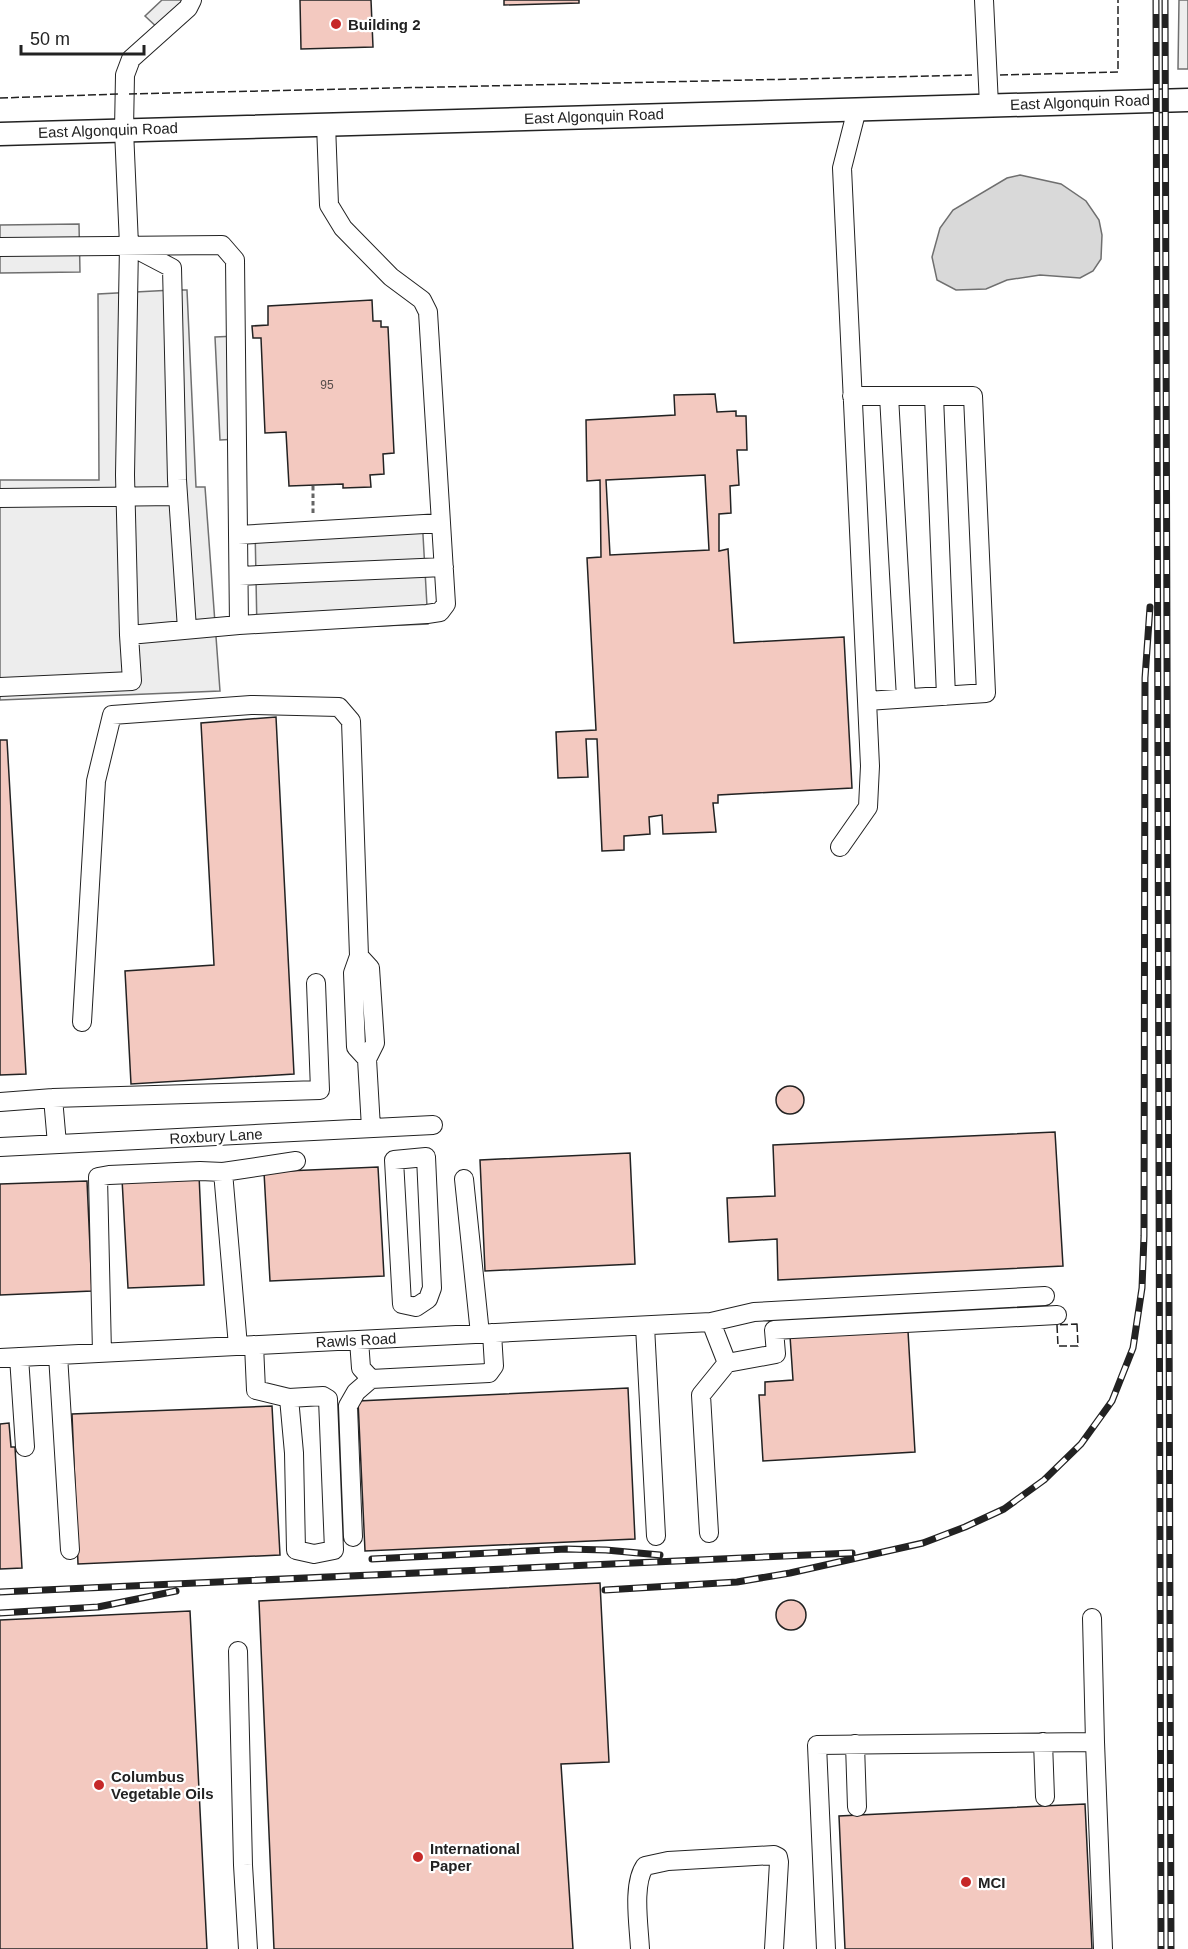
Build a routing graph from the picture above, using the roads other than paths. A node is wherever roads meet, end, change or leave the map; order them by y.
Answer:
1 (192, 0) edge
2 (984, 0) edge
3 (1188, 100) edge
4 (990, 105) junction
5 (857, 109) junction
6 (326, 124) junction
7 (124, 130) junction
8 (0, 134) edge
9 (129, 245) junction
10 (0, 247) edge
11 (852, 396) junction
12 (890, 396) junction
13 (934, 396) junction
14 (178, 496) junction
15 (126, 497) junction
16 (0, 498) edge
17 (441, 523) junction
18 (238, 535) junction
19 (444, 567) junction
20 (239, 576) junction
21 (239, 625) junction
22 (187, 629) junction
23 (129, 634) junction
24 (0, 687) edge
25 (946, 696) junction
26 (906, 698) junction
27 (867, 700) junction
28 (840, 848) dead end
29 (316, 983) dead end
30 (81, 1022) dead end
31 (53, 1098) junction
32 (0, 1102) edge
33 (433, 1125) dead end
34 (371, 1128) junction
35 (57, 1144) junction
36 (0, 1147) edge
37 (296, 1161) dead end
38 (223, 1172) junction
39 (464, 1179) dead end
40 (1045, 1296) dead end
41 (416, 1307) junction
42 (1057, 1315) dead end
43 (711, 1322) junction
44 (645, 1326) junction
45 (486, 1334) junction
46 (418, 1337) junction
47 (359, 1340) junction
48 (246, 1346) junction
49 (102, 1353) junction
50 (58, 1355) junction
51 (19, 1357) junction
52 (0, 1358) edge
53 (727, 1363) junction
54 (370, 1378) junction
55 (289, 1398) junction
56 (25, 1447) dead end
57 (709, 1533) dead end
58 (656, 1536) dead end
59 (353, 1537) dead end
60 (70, 1550) dead end
61 (1092, 1618) dead end
62 (238, 1651) dead end
63 (1043, 1742) junction
64 (1095, 1742) junction
65 (855, 1744) junction
66 (1045, 1797) dead end
67 (857, 1808) dead end
68 (248, 1949) edge
69 (640, 1949) edge
70 (774, 1949) edge
71 (826, 1949) edge
72 (1103, 1949) edge

1 - 7 street
2 - 4 street
3 - 4 main road, East Algonquin Road
4 - 5 main road, East Algonquin Road
5 - 6 main road, East Algonquin Road
5 - 11 street
6 - 7 main road, East Algonquin Road
6 - 17 street
7 - 8 main road, East Algonquin Road
7 - 9 street
9 - 10 street
9 - 14 street
9 - 15 street
9 - 18 street
11 - 12 street
11 - 27 street
12 - 13 street
12 - 26 street
13 - 25 street
13 - 25 street
14 - 15 street
14 - 22 street
15 - 16 street
15 - 23 street
17 - 18 street
17 - 19 street
18 - 20 street
19 - 20 street
19 - 21 street
20 - 21 street
21 - 22 street
22 - 23 street
23 - 24 street
25 - 26 street
26 - 27 street
27 - 28 street
29 - 31 street
30 - 34 street
31 - 32 street
31 - 35 street
33 - 34 street, Roxbury Lane
34 - 35 street, Roxbury Lane
35 - 36 street, Roxbury Lane
37 - 38 street
38 - 48 street
38 - 49 street
39 - 45 street
40 - 43 street, Rawls Road
41 - 41 street
41 - 46 street
42 - 53 street
43 - 44 street, Rawls Road
43 - 53 street
44 - 45 street, Rawls Road
44 - 58 street
45 - 46 street, Rawls Road
45 - 54 street
46 - 47 street, Rawls Road
47 - 48 street, Rawls Road
47 - 54 street
48 - 49 street, Rawls Road
48 - 55 street
49 - 50 street, Rawls Road
50 - 51 street, Rawls Road
50 - 60 street
51 - 52 street, Rawls Road
51 - 56 street
53 - 57 street
54 - 59 street
55 - 55 street
61 - 64 street
62 - 68 street
63 - 64 street
63 - 65 street
63 - 66 street
64 - 72 street
65 - 67 street
65 - 71 street
69 - 70 street

